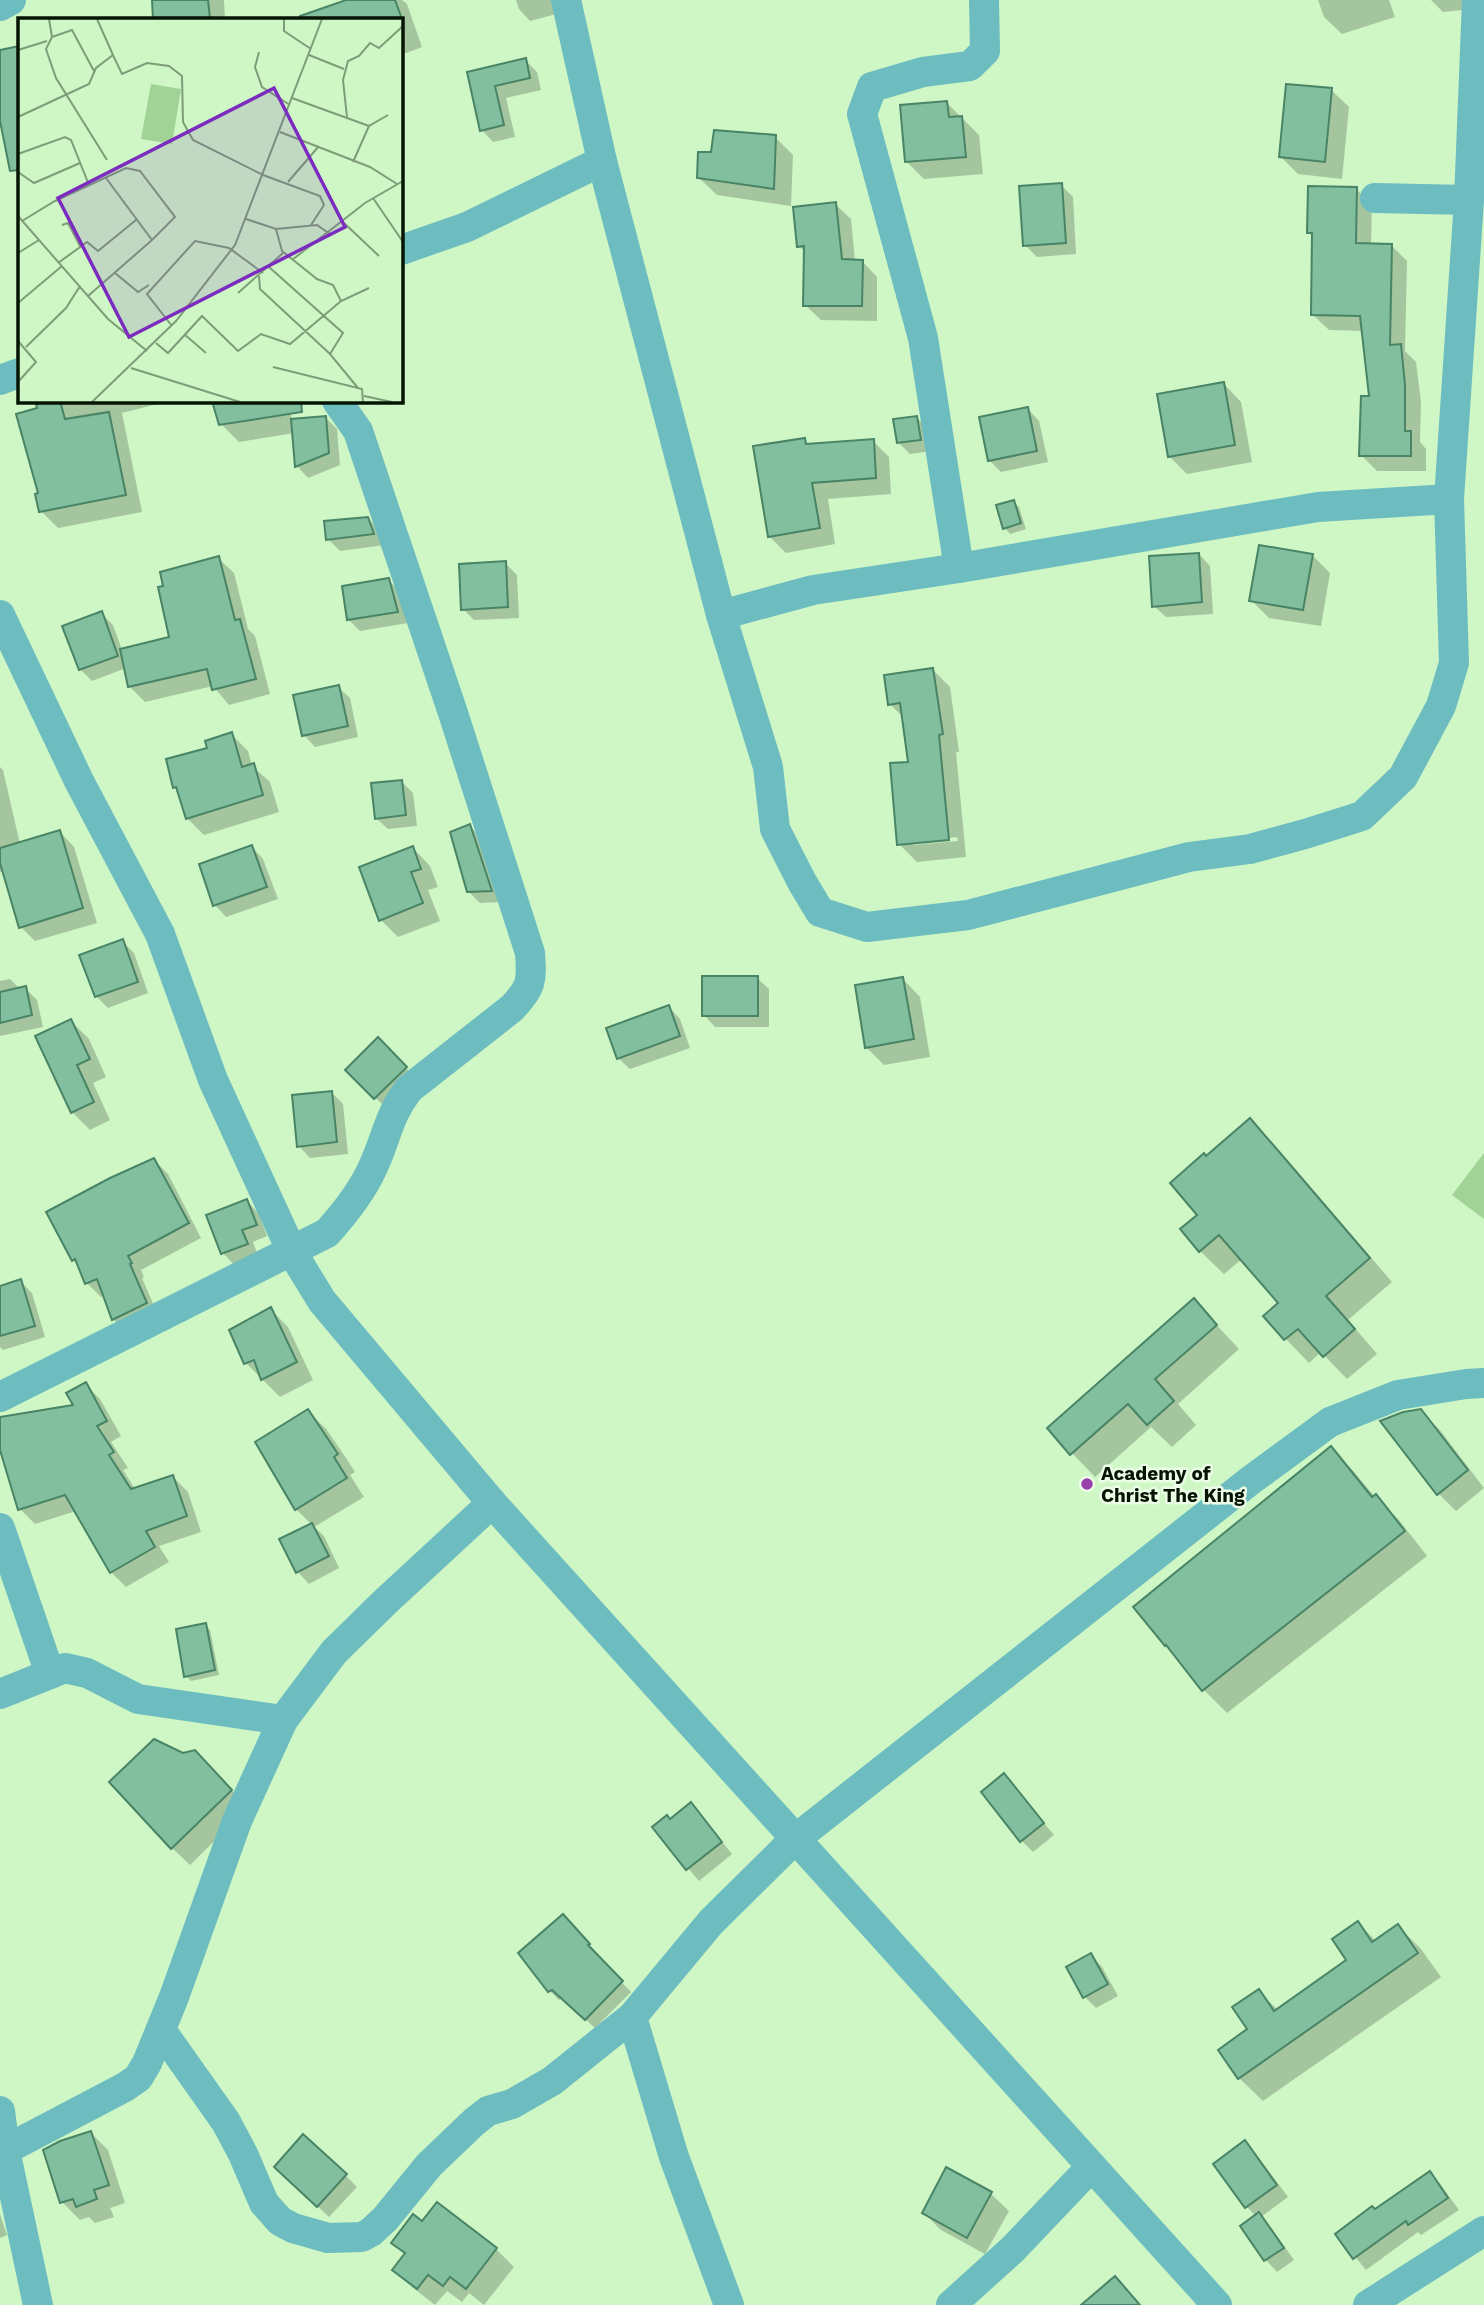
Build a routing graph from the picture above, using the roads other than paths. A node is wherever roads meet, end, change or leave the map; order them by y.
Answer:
1 (11, 0) edge
2 (566, 0) edge
3 (984, 0) edge
4 (1477, 0) edge
5 (0, 6) edge
6 (602, 161) junction
7 (1375, 198) dead end
8 (1469, 200) junction
9 (402, 250) edge
10 (1473, 322) edge
11 (18, 373) edge
12 (0, 380) edge
13 (338, 402) edge
14 (354, 402) edge
15 (358, 431) junction
16 (1449, 499) junction
17 (959, 568) junction
18 (0, 615) edge
19 (721, 615) junction
20 (292, 1252) junction
21 (1484, 1383) edge
22 (0, 1397) edge
23 (492, 1503) junction
24 (0, 1528) edge
25 (50, 1674) junction
26 (0, 1694) edge
27 (283, 1720) junction
28 (794, 1840) junction
29 (632, 2017) junction
30 (160, 2030) junction
31 (0, 2110) edge
32 (5, 2150) junction
33 (1091, 2167) junction
34 (1484, 2231) edge
35 (38, 2305) edge
36 (729, 2305) edge
37 (951, 2305) edge
38 (1217, 2305) edge
39 (1368, 2305) edge

1 - 5 street
2 - 6 street
3 - 17 street
4 - 8 street
6 - 9 street
6 - 19 street
7 - 8 street
8 - 10 street
10 - 16 street
11 - 12 street
13 - 15 street
14 - 15 street
15 - 20 street
16 - 17 street
16 - 19 street
17 - 19 street
18 - 20 street
20 - 22 street
20 - 23 street
21 - 28 street
23 - 27 street
23 - 28 street
24 - 25 street
25 - 26 street
25 - 27 street
27 - 30 street
28 - 29 street
28 - 33 street
29 - 30 street
29 - 36 street
30 - 32 street
31 - 32 street
32 - 35 street
33 - 37 street
33 - 38 street
34 - 39 street

